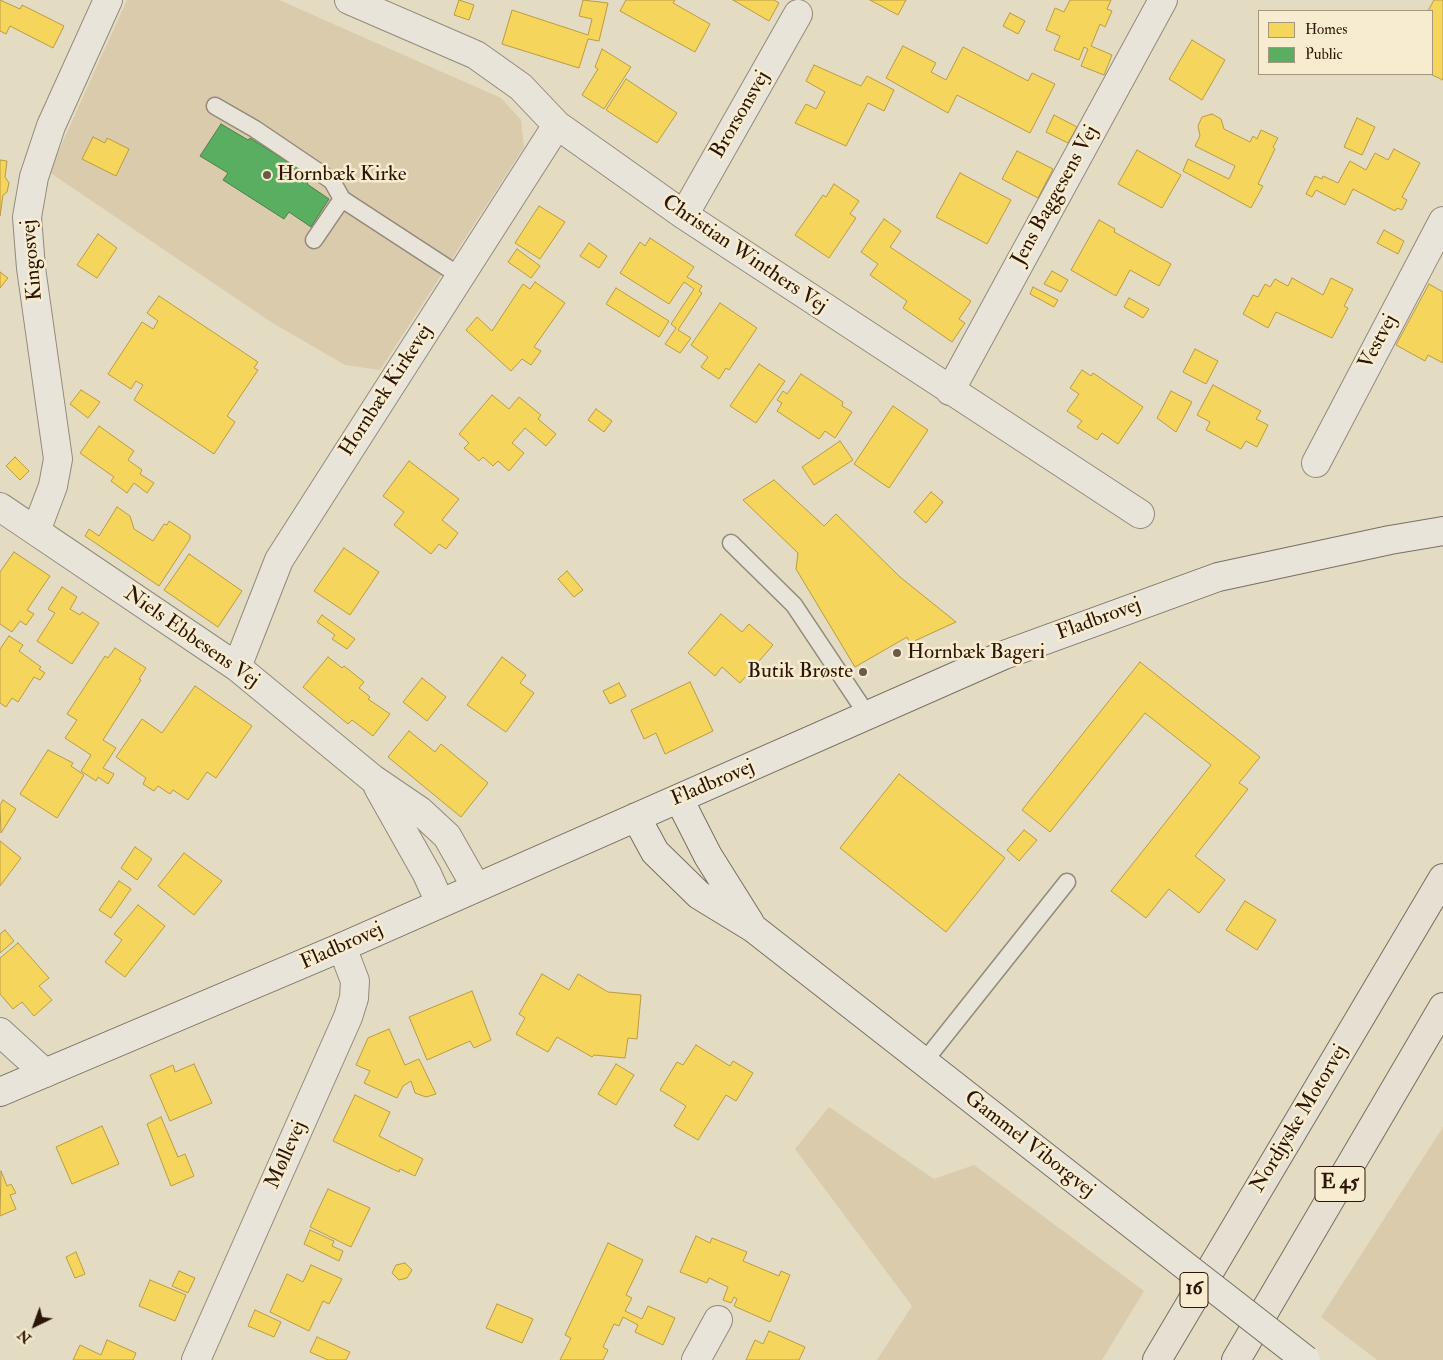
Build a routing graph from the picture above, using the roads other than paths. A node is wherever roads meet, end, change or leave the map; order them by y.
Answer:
1 (108, 0) edge
2 (349, 0) edge
3 (1163, 0) edge
4 (798, 14) dead end
5 (215, 106) dead end
6 (557, 125) junction
7 (342, 199) junction
8 (684, 215) junction
9 (1443, 221) edge
10 (314, 240) dead end
11 (460, 276) junction
12 (950, 391) junction
13 (1316, 463) dead end
14 (0, 507) edge
15 (1140, 514) dead end
16 (36, 531) junction
17 (1443, 531) edge
18 (731, 543) dead end
19 (237, 667) junction
20 (868, 716) junction
21 (373, 779) junction
22 (679, 798) junction
23 (636, 817) junction
24 (1443, 878) edge
25 (1066, 882) dead end
26 (476, 887) junction
27 (440, 903) junction
28 (753, 928) junction
29 (342, 947) junction
30 (1443, 1007) edge
31 (0, 1032) edge
32 (924, 1062) junction
33 (45, 1073) junction
34 (0, 1092) edge
35 (1241, 1220) junction
36 (718, 1320) dead end
37 (196, 1360) edge
38 (696, 1360) edge
39 (1147, 1360) edge
40 (1157, 1360) edge
41 (1236, 1360) edge
42 (1306, 1360) edge

1 - 16 street, Kingosvej
2 - 6 street, Christian Winthers Vej
3 - 12 street, Jens Baggesens Vej
4 - 8 street, Brorsonsvej
5 - 7 lane
6 - 8 street, Christian Winthers Vej
6 - 11 street, Hornbæk Kirkevej
7 - 10 lane
7 - 11 lane
8 - 12 street, Christian Winthers Vej
9 - 13 street, Vestvej
11 - 19 street, Hornbæk Kirkevej
12 - 15 street, Christian Winthers Vej
14 - 16 street, Niels Ebbesens Vej
16 - 19 street, Niels Ebbesens Vej
17 - 20 street, Fladbrovej
18 - 20 lane
19 - 21 street, Niels Ebbesens Vej
20 - 22 street, Fladbrovej
21 - 26 street, Niels Ebbesens Vej
21 - 27 street, Niels Ebbesens Vej
22 - 23 street, Fladbrovej
22 - 28 street, Gammel Viborgvej
23 - 26 street, Fladbrovej
23 - 28 street, Gammel Viborgvej
24 - 35 highway, Nordjyske Motorvej
25 - 32 lane
26 - 27 street, Fladbrovej
27 - 29 street, Fladbrovej
28 - 32 street, Gammel Viborgvej
29 - 33 street, Fladbrovej
29 - 37 street, Møllevej
30 - 41 highway, E 45
31 - 33 street
32 - 42 street, Gammel Viborgvej, bridge
33 - 34 street, Fladbrovej
35 - 39 highway, 16
35 - 40 highway, Nordjyske Motorvej
36 - 38 street

